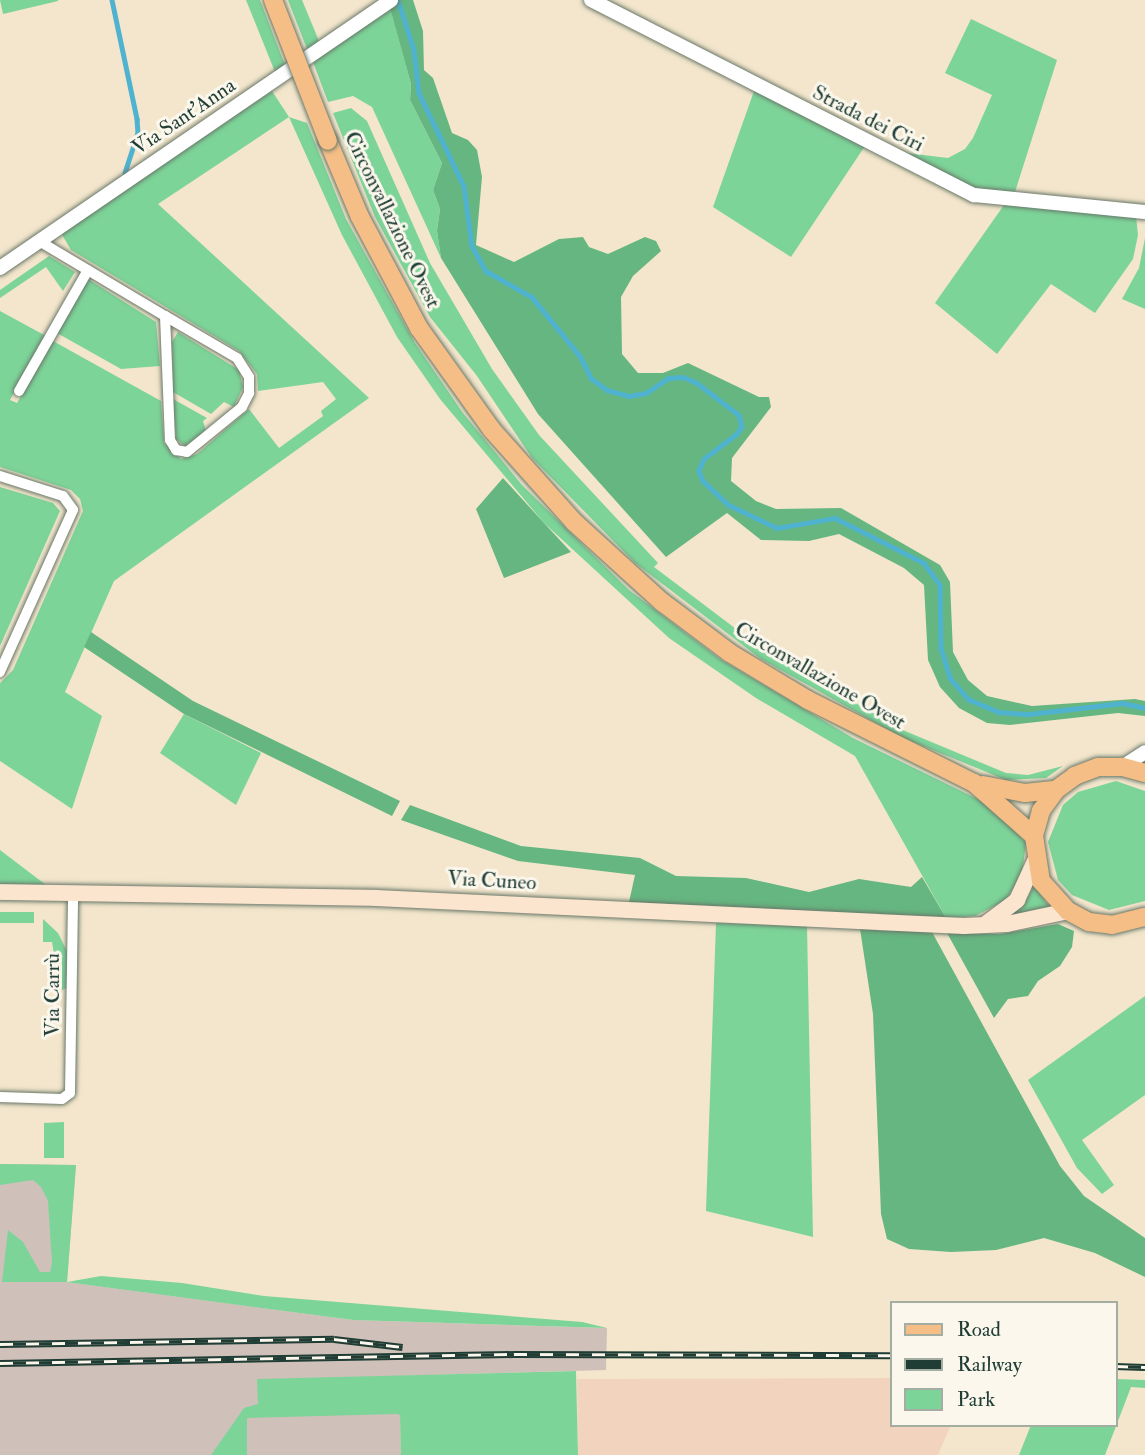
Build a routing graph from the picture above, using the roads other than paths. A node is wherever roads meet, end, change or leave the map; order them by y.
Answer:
1 (274, 0) edge
2 (391, 0) edge
3 (592, 0) edge
4 (1145, 212) edge
5 (39, 240) junction
6 (0, 268) edge
7 (88, 270) junction
8 (165, 316) junction
9 (19, 391) dead end
10 (0, 476) edge
11 (0, 672) edge
12 (1145, 752) edge
13 (1122, 766) junction
14 (1145, 773) edge
15 (974, 783) junction
16 (1056, 790) junction
17 (1034, 836) junction
18 (1035, 861) junction
19 (0, 892) edge
20 (73, 893) junction
21 (1068, 911) junction
22 (1145, 917) edge
23 (981, 925) junction
24 (1, 1097) edge

1 - 15 main road, Circonvallazione Ovest, bridge
2 - 5 street, Via Sant'Anna
3 - 4 street, Strada dei Ciri
5 - 6 street, Via Sant'Anna
5 - 7 street
7 - 8 street
7 - 9 street
8 - 8 street
10 - 11 street
12 - 13 street
13 - 14 main road
13 - 16 main road
15 - 16 main road
15 - 17 main road
16 - 17 main road
17 - 18 main road
18 - 21 main road
18 - 23 main road
19 - 20 main road, Via Cuneo
20 - 23 main road, Via Cuneo
20 - 24 street, Via Carrù
21 - 22 main road, Via Cuneo
21 - 23 main road, Via Cuneo

